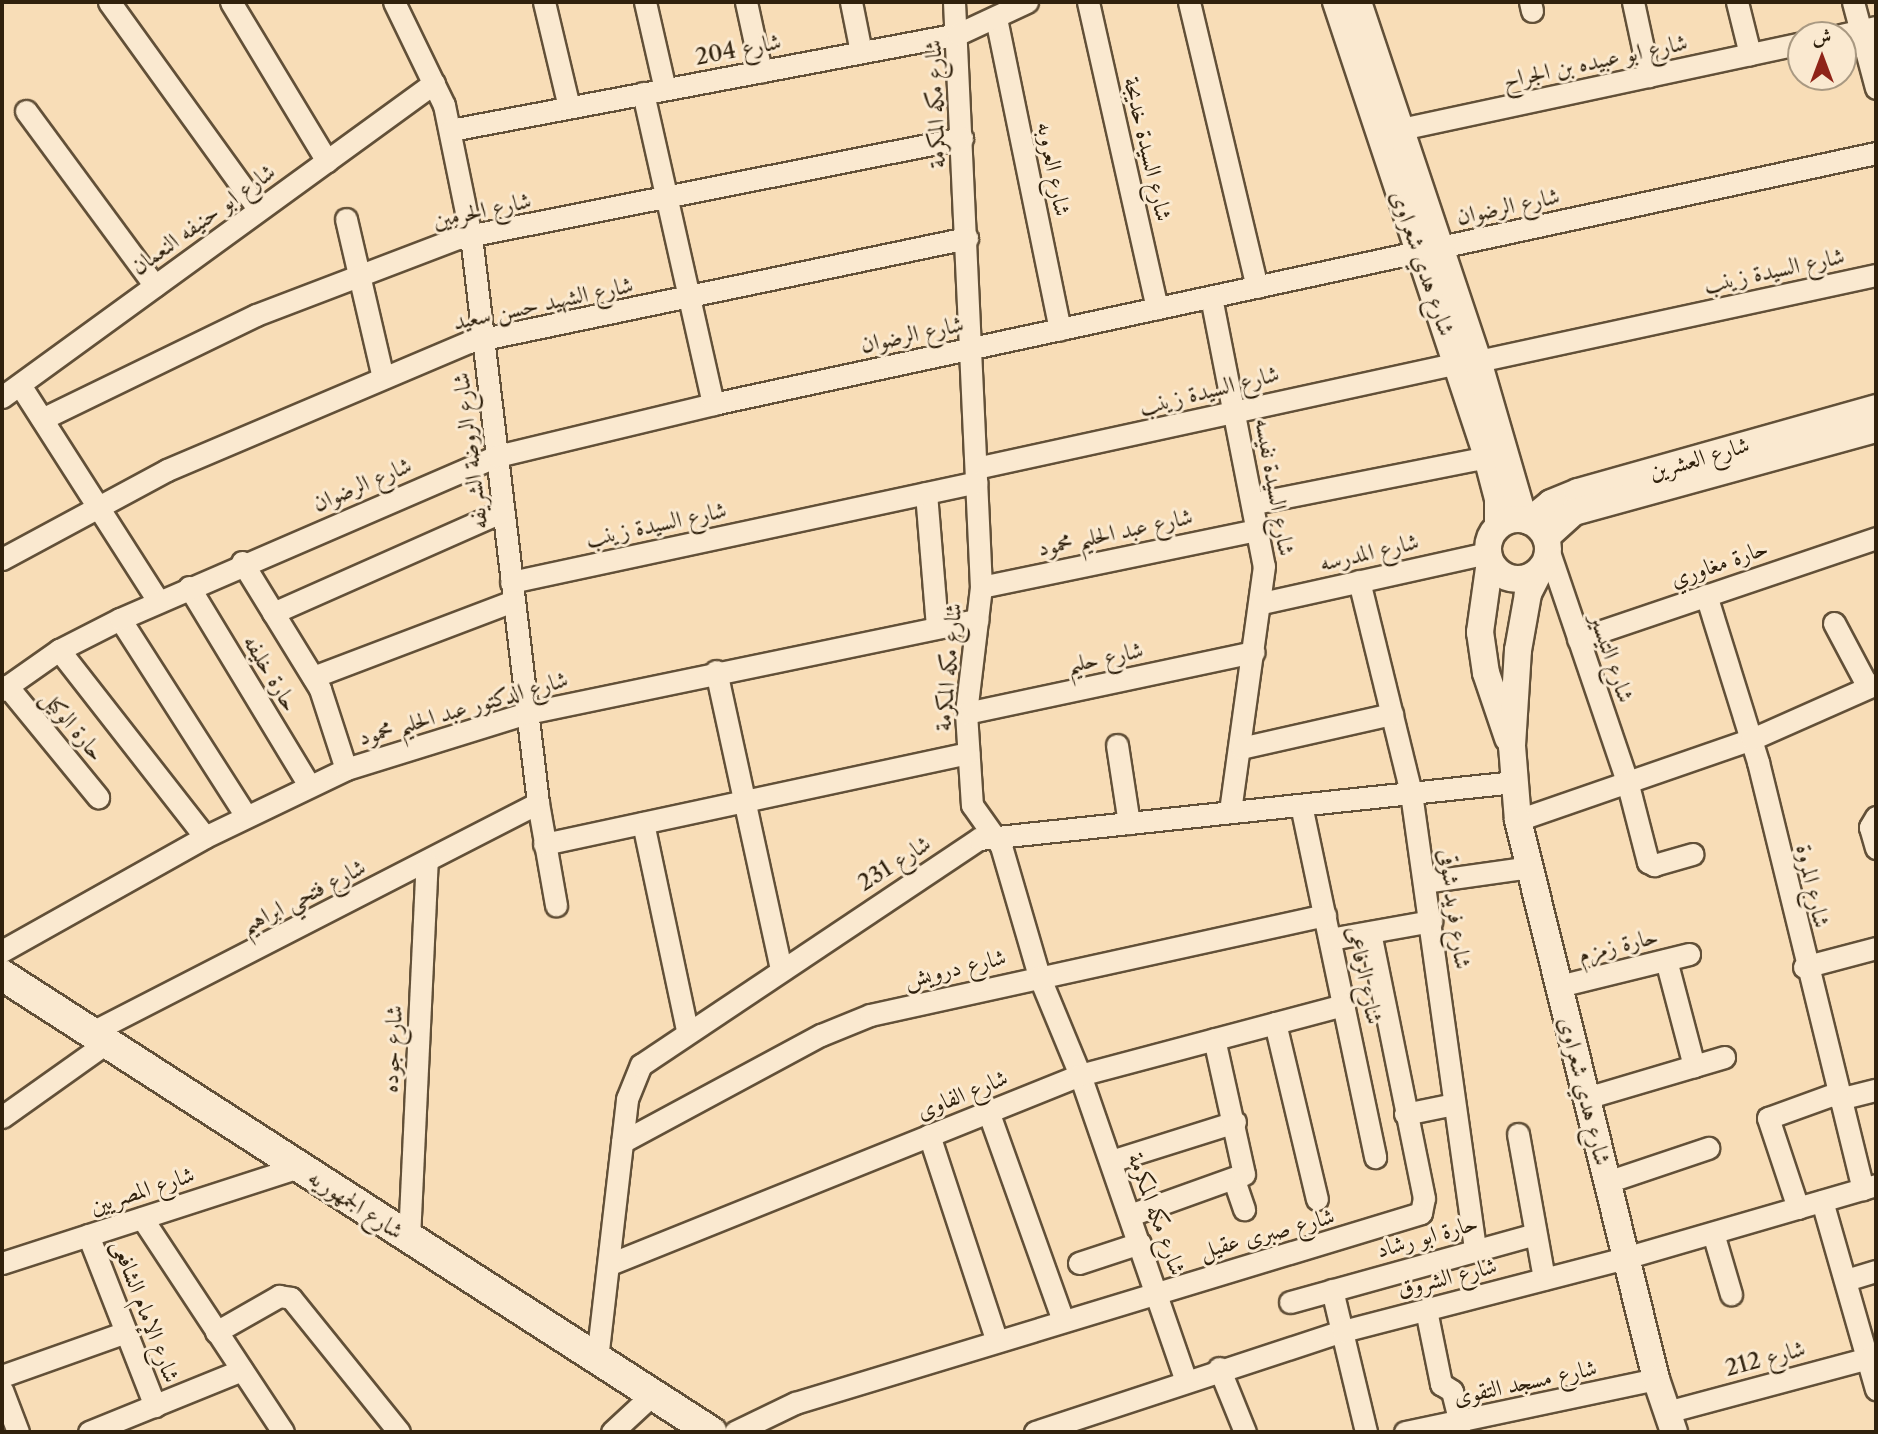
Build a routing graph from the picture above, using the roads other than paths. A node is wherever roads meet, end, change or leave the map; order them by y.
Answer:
1 (109, 2) edge
2 (231, 2) edge
3 (394, 2) edge
4 (544, 2) edge
5 (645, 2) edge
6 (746, 2) edge
7 (850, 2) edge
8 (954, 2) edge
9 (1027, 2) edge
10 (1088, 2) edge
11 (1189, 2) edge
12 (1336, 2) edge
13 (1358, 2) edge
14 (1633, 2) edge
15 (1737, 2) edge
16 (1853, 2) edge
17 (996, 18) junction
18 (1859, 31) edge
19 (958, 34) junction
20 (1787, 46) edge
21 (861, 52) junction
22 (1750, 54) junction
23 (761, 71) junction
24 (1649, 76) junction
25 (434, 83) junction
26 (1876, 88) edge
27 (665, 89) junction
28 (643, 93) junction
29 (569, 107) junction
30 (26, 111) dead end
31 (1401, 129) junction
32 (452, 130) junction
33 (962, 138) junction
34 (1876, 153) edge
35 (327, 161) junction
36 (667, 198) junction
37 (259, 210) junction
38 (346, 219) dead end
39 (471, 236) junction
40 (967, 238) junction
41 (1430, 250) junction
42 (360, 273) junction
43 (1876, 275) edge
44 (155, 286) junction
45 (1257, 287) junction
46 (1211, 297) junction
47 (689, 299) junction
48 (1157, 308) junction
49 (1060, 329) junction
50 (483, 340) junction
51 (971, 348) junction
52 (1467, 362) junction
53 (383, 378) junction
54 (20, 385) junction
55 (2, 397) edge
56 (713, 404) junction
57 (1876, 408) edge
58 (1236, 412) junction
59 (42, 419) junction
60 (1876, 429) edge
61 (497, 456) junction
62 (1487, 457) junction
63 (976, 475) junction
64 (926, 493) junction
65 (1255, 503) junction
66 (97, 505) junction
67 (503, 511) junction
68 (1498, 526) junction
69 (1260, 529) junction
70 (1876, 538) edge
71 (1538, 540) junction
72 (1489, 557) junction
73 (2, 559) edge
74 (242, 562) junction
75 (1359, 581) junction
76 (189, 587) junction
77 (981, 587) junction
78 (512, 592) junction
79 (1706, 595) junction
80 (158, 601) junction
81 (1262, 603) junction
82 (273, 612) junction
83 (120, 619) junction
84 (977, 620) junction
85 (1834, 622) dead end
86 (937, 627) junction
87 (1578, 639) junction
88 (59, 650) junction
89 (1254, 652) junction
90 (716, 671) junction
91 (313, 677) junction
92 (1872, 686) edge
93 (4, 688) edge
94 (527, 713) junction
95 (966, 713) junction
96 (1392, 714) junction
97 (1752, 740) junction
98 (1117, 745) dead end
99 (1512, 746) junction
100 (1241, 748) junction
101 (968, 753) junction
102 (346, 769) junction
103 (1627, 781) junction
104 (1514, 782) junction
105 (309, 785) junction
106 (1411, 793) junction
107 (98, 797) dead end
108 (745, 801) junction
109 (538, 803) junction
110 (1301, 805) junction
111 (1230, 812) junction
112 (246, 816) junction
113 (1876, 817) edge
114 (1518, 820) junction
115 (643, 823) junction
116 (1129, 823) junction
117 (994, 834) junction
118 (205, 837) junction
119 (544, 844) junction
120 (1876, 848) edge
121 (1692, 854) dead end
122 (426, 863) junction
123 (1530, 867) junction
124 (1425, 882) junction
125 (556, 905) dead end
126 (1325, 915) junction
127 (1431, 921) junction
128 (1370, 932) junction
129 (1330, 939) junction
130 (1876, 948) edge
131 (2, 951) edge
132 (1689, 954) dead end
133 (1666, 960) junction
134 (1804, 967) junction
135 (781, 968) junction
136 (2, 975) edge
137 (1039, 976) junction
138 (1559, 986) junction
139 (1344, 1005) junction
140 (1275, 1023) junction
141 (687, 1030) junction
142 (98, 1038) junction
143 (1213, 1039) junction
144 (1724, 1056) dead end
145 (1694, 1066) junction
146 (1080, 1075) junction
147 (1876, 1090) edge
148 (1838, 1096) junction
149 (1586, 1098) junction
150 (1454, 1104) junction
151 (988, 1111) junction
152 (1405, 1114) junction
153 (2, 1117) edge
154 (1235, 1122) junction
155 (1518, 1134) dead end
156 (929, 1135) junction
157 (622, 1142) junction
158 (1709, 1149) dead end
159 (1375, 1157) dead end
160 (1111, 1161) junction
161 (299, 1167) junction
162 (1234, 1180) junction
163 (1607, 1182) junction
164 (1869, 1187) edge
165 (1317, 1199) dead end
166 (1822, 1201) junction
167 (1798, 1208) junction
168 (1244, 1209) dead end
169 (1130, 1215) junction
170 (142, 1218) junction
171 (1713, 1233) junction
172 (1535, 1234) junction
173 (88, 1235) junction
174 (409, 1238) junction
175 (1140, 1243) junction
176 (1475, 1250) junction
177 (1625, 1258) junction
178 (2, 1263) edge
179 (1079, 1263) dead end
180 (610, 1264) junction
181 (1876, 1271) edge
182 (1544, 1279) junction
183 (1846, 1280) junction
184 (1157, 1290) junction
185 (1332, 1290) junction
186 (1731, 1294) dead end
187 (1290, 1303) dead end
188 (1426, 1310) junction
189 (1062, 1318) junction
190 (1343, 1331) junction
191 (126, 1332) junction
192 (216, 1332) junction
193 (996, 1339) junction
194 (1872, 1357) edge
195 (597, 1359) junction
196 (1219, 1368) junction
197 (242, 1370) junction
198 (1185, 1379) junction
199 (1656, 1379) junction
200 (1876, 1389) edge
201 (2, 1390) edge
202 (652, 1395) junction
203 (155, 1406) junction
204 (1671, 1422) edge
205 (1465, 1426) edge
206 (18, 1432) edge
207 (89, 1432) edge
208 (283, 1432) edge
209 (399, 1432) edge
210 (612, 1432) edge
211 (711, 1432) edge
212 (735, 1432) edge
213 (1035, 1432) edge
214 (1245, 1432) edge
215 (1366, 1432) edge
216 (1405, 1432) edge

1 - 37 street
2 - 35 street
3 - 25 street, شارع الروضة الشريفه
4 - 29 street
5 - 27 street
6 - 23 street
7 - 21 street
8 - 19 street, شارع مكه المكرمة
9 - 17 street, شارع 204
10 - 48 street, شارع السيدة خديجة
11 - 45 street
12 - 41 street, شارع هدي شعراوى
13 - 31 street, شارع هدي شعراوى
14 - 24 street
15 - 22 street
16 - 18 street
17 - 19 street, شارع 204
17 - 49 street, شارع العروبه
18 - 26 street
19 - 21 street, شارع 204
19 - 33 street, شارع مكه المكرمة
20 - 22 street, شارع ابو عبيده بن الجراح
21 - 23 street, شارع 204
22 - 24 street, شارع ابو عبيده بن الجراح
23 - 27 street, شارع 204
24 - 31 street, شارع ابو عبيده بن الجراح
25 - 32 street, شارع الروضة الشريفه
25 - 35 street, شارع ابو حنيفه النعمان
27 - 28 street, شارع 204
28 - 29 street, شارع 204
28 - 36 street
29 - 32 street, شارع 204
30 - 44 street
31 - 41 street, شارع هدي شعراوى
32 - 39 street, شارع الروضة الشريفه
33 - 36 street, شارع الحرمين
33 - 40 street, شارع مكه المكرمة
34 - 41 street, شارع الرضوان
35 - 37 street, شارع ابو حنيفه النعمان
36 - 39 street, شارع الحرمين
36 - 47 street
37 - 44 street, شارع ابو حنيفه النعمان
38 - 42 street
39 - 42 street, شارع الحرمين
39 - 50 street, شارع الروضة الشريفه
40 - 47 street, شارع الشهيد حسن سعيد
40 - 51 street, شارع مكه المكرمة
41 - 45 street, شارع الرضوان
41 - 52 street, شارع هدي شعراوى
42 - 53 street
42 - 59 street, شارع الحرمين
43 - 52 street, شارع السيدة زينب
44 - 54 street, شارع ابو حنيفه النعمان
45 - 46 street, شارع الرضوان
46 - 48 street, شارع الرضوان
46 - 58 street, شارع السيدة نفيسه
47 - 50 street, شارع الشهيد حسن سعيد
47 - 56 street
48 - 49 street, شارع الرضوان
49 - 51 street, شارع الرضوان
50 - 53 street, شارع الشهيد حسن سعيد
50 - 61 street, شارع الروضة الشريفه
51 - 56 street, شارع الرضوان
51 - 63 street, شارع مكه المكرمة
52 - 58 street, شارع السيدة زينب
52 - 62 street, شارع هدي شعراوى
52 - 71 street, شارع هدي شعراوى
53 - 66 street, شارع الشهيد حسن سعيد
54 - 55 street, شارع ابو حنيفه النعمان
54 - 59 street
56 - 61 street, شارع الرضوان
57 - 71 street, شارع العشرين
58 - 63 street, شارع السيدة زينب
58 - 65 street, شارع السيدة نفيسه
59 - 66 street
60 - 71 street, شارع العشرين
61 - 67 street, شارع الروضة الشريفه
61 - 74 street, شارع الرضوان
62 - 65 street
62 - 68 street, شارع هدي شعراوى
63 - 64 street, شارع السيدة زينب
63 - 77 street, شارع مكه المكرمة
64 - 78 street, شارع السيدة زينب
64 - 86 street
65 - 69 street, شارع السيدة نفيسه
66 - 73 street, شارع الشهيد حسن سعيد
66 - 80 street
67 - 78 street, شارع الروضة الشريفه
67 - 82 street
68 - 71 street
68 - 72 street, شارع هدي شعراوى
69 - 77 street, شارع عبد الحليم محمود
69 - 81 street, شارع السيدة نفيسه
70 - 79 street, حارة مغاوري
71 - 72 street
71 - 87 street, شارع التيسير
71 - 99 street, شارع هدي شعراوى
72 - 75 street, شارع المدرسه
72 - 99 street, شارع هدي شعراوى
74 - 76 street, شارع الرضوان
74 - 82 street
75 - 81 street, شارع المدرسه
75 - 96 street, شارع فريد شوقى
76 - 80 street, شارع الرضوان
76 - 105 street, حارة خليفه
77 - 84 street, شارع مكه المكرمة
78 - 91 street, شارع السيدة زينب
78 - 94 street, شارع الروضة الشريفه
79 - 87 street, حارة مغاوري
79 - 97 street, شارع المروة
80 - 83 street, شارع الرضوان
81 - 89 street, شارع السيدة نفيسه
82 - 91 street
83 - 88 street, شارع الرضوان
83 - 112 street
84 - 86 street, شارع الدكتور عبد الحليم محمود
84 - 95 street, شارع مكه المكرمة
85 - 92 street
86 - 90 street, شارع الدكتور عبد الحليم محمود
87 - 103 street, شارع التيسير
88 - 93 street, شارع الرضوان
88 - 118 street
89 - 95 street, شارع حليم
89 - 100 street, شارع السيدة نفيسه
90 - 94 street, شارع الدكتور عبد الحليم محمود
90 - 108 street
91 - 102 street
92 - 97 street
93 - 107 street, حارة الوكيل
94 - 102 street, شارع الدكتور عبد الحليم محمود
94 - 109 street, شارع الروضة الشريفه
95 - 101 street, شارع مكه المكرمة
96 - 100 street
96 - 106 street, شارع فريد شوقى
97 - 103 street
97 - 134 street, شارع المروة
98 - 116 street
99 - 104 street, شارع هدي شعراوى
100 - 111 street, شارع السيدة نفيسه
101 - 108 street
101 - 117 street, شارع مكه المكرمة
102 - 105 street, شارع الدكتور عبد الحليم محمود
103 - 114 street
103 - 121 street, شارع التيسير
104 - 106 street, شارع 231
104 - 114 street, شارع هدي شعراوى
105 - 112 street, شارع الدكتور عبد الحليم محمود
106 - 110 street, شارع 231
106 - 124 street, شارع فريد شوقى
108 - 115 street
108 - 135 street
109 - 119 street, شارع الروضة الشريفه
109 - 122 street, شارع فتحي ابراهيم
110 - 111 street, شارع 231
110 - 126 street, شارع الرفاعى
111 - 116 street, شارع 231
112 - 118 street, شارع الدكتور عبد الحليم محمود
113 - 120 street
114 - 123 street, شارع هدي شعراوى
115 - 119 street
115 - 141 street
116 - 117 street, شارع 231
117 - 135 street, شارع 231
117 - 137 street, شارع مكه المكرمة
118 - 131 street, شارع الدكتور عبد الحليم محمود
119 - 125 street, شارع الروضة الشريفه
122 - 142 street, شارع فتحي ابراهيم
122 - 174 street, شارع جوده
123 - 124 street
123 - 138 street, شارع هدي شعراوى
124 - 127 street, شارع فريد شوقى
126 - 129 street, شارع الرفاعى
126 - 137 street, شارع درويش
127 - 128 street
127 - 150 street, شارع فريد شوقى
128 - 129 street
128 - 152 street, شارع صبرى عقيل
129 - 139 street, شارع الرفاعى
130 - 134 street
132 - 133 street, حارة زمزم
133 - 138 street, حارة زمزم
133 - 145 street
134 - 148 street, شارع المروة
135 - 141 street, شارع 231
136 - 142 main road, شارع الجمهوريه
137 - 146 street, شارع مكه المكرمة
137 - 157 street, شارع درويش
138 - 149 street, شارع هدي شعراوى
139 - 140 street, شارع الفاوى
139 - 159 street, شارع الرفاعى
140 - 143 street, شارع الفاوى
140 - 165 street
141 - 157 street, شارع 231
142 - 153 street
142 - 161 main road, شارع الجمهوريه
143 - 146 street, شارع الفاوى
143 - 154 street
144 - 145 street
145 - 149 street
146 - 151 street, شارع الفاوى
146 - 160 street, شارع مكه المكرمة
147 - 148 street
148 - 164 street, شارع المروة
148 - 167 street
149 - 163 street, شارع هدي شعراوى
150 - 152 street
150 - 176 street, شارع فريد شوقى
151 - 156 street, شارع الفاوى
151 - 189 street
152 - 184 street, شارع صبرى عقيل
154 - 160 street
154 - 162 street
155 - 172 street
156 - 180 street, شارع الفاوى
156 - 193 street
157 - 180 street, شارع 231
158 - 163 street
160 - 169 street, شارع مكه المكرمة
161 - 170 street, شارع المصريين
161 - 174 main road, شارع الجمهوريه
162 - 168 street
162 - 169 street
163 - 177 street, شارع هدي شعراوى
164 - 166 street, شارع الشروق
166 - 167 street, شارع الشروق
166 - 183 street
167 - 171 street, شارع الشروق
169 - 175 street, شارع مكه المكرمة
170 - 173 street, شارع المصريين
170 - 192 street
171 - 177 street, شارع الشروق
171 - 186 street
172 - 176 street, حارة ابو رشاد
172 - 182 street
173 - 178 street, شارع المصريين
173 - 191 street, شارع الإمام الشافعى
174 - 195 main road, شارع الجمهوريه
175 - 179 street
175 - 184 street, شارع مكه المكرمة
176 - 185 street, حارة ابو رشاد
177 - 182 street, شارع الشروق
177 - 199 street, شارع هدي شعراوى
180 - 195 street, شارع 231
181 - 183 street
182 - 188 street, شارع الشروق
183 - 194 street
184 - 189 street, شارع صبرى عقيل
184 - 198 street, شارع مكه المكرمة
185 - 187 street, حارة ابو رشاد
185 - 190 street
188 - 190 street, شارع الشروق
188 - 205 street
189 - 193 street, شارع صبرى عقيل
190 - 196 street, شارع الشروق
190 - 215 street
191 - 201 street
191 - 203 street, شارع الإمام الشافعى
192 - 197 street
192 - 209 street
193 - 212 street, شارع صبرى عقيل
194 - 200 street
194 - 204 street, شارع 212
195 - 202 main road, شارع الجمهوريه
196 - 198 street, شارع الشروق
196 - 214 street
197 - 203 street
197 - 208 street
198 - 213 street, شارع الشروق
199 - 204 street, شارع هدي شعراوى
199 - 205 street, شارع مسجد التقوى
201 - 206 street
202 - 210 street
202 - 211 main road, شارع الجمهوريه
203 - 207 street
205 - 216 street, شارع مسجد التقوى

